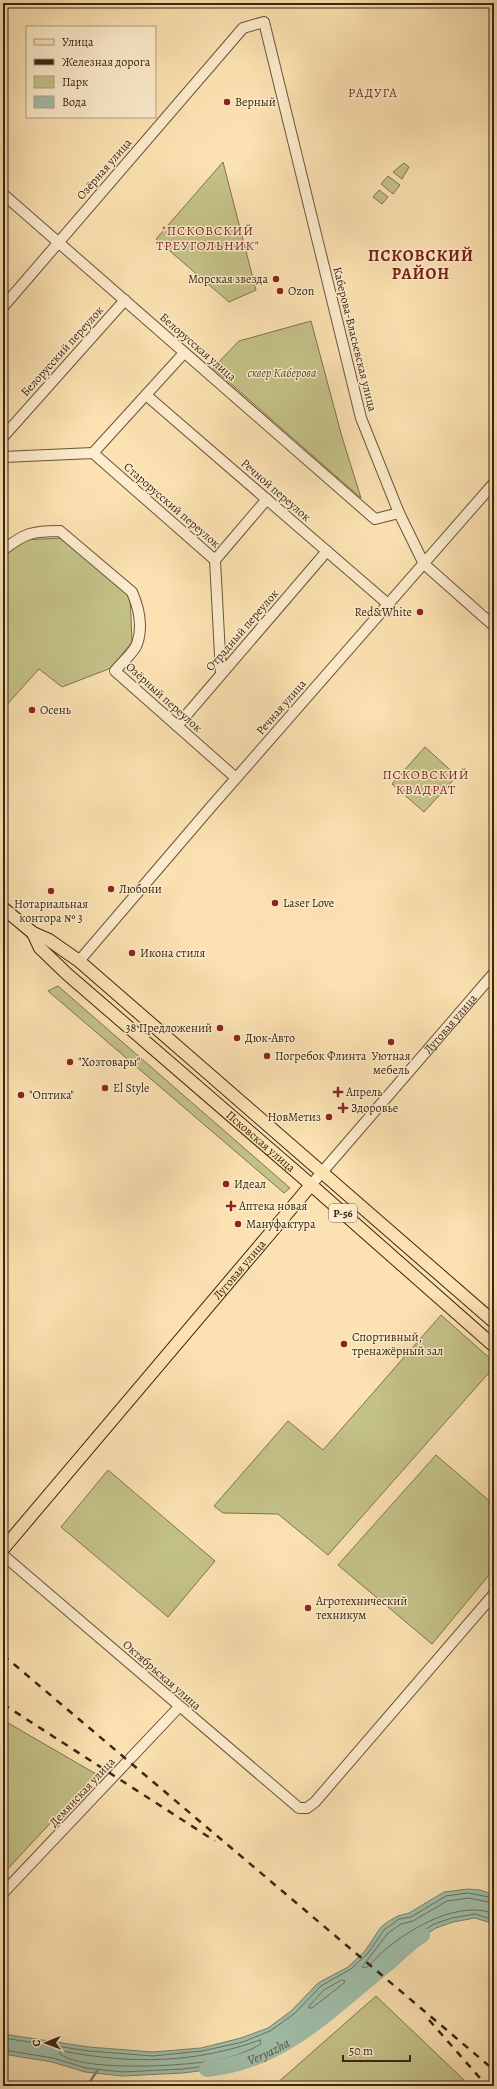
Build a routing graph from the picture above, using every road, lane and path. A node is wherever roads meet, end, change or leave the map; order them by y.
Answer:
1 (264, 22) joint
2 (3, 194) edge
3 (59, 242) junction
4 (125, 300) junction
5 (3, 306) edge
6 (184, 353) junction
7 (146, 395) junction
8 (3, 437) edge
9 (93, 453) junction
10 (3, 457) edge
11 (494, 483) edge
12 (267, 500) junction
13 (399, 513) junction
14 (3, 550) edge
15 (327, 551) junction
16 (215, 560) junction
17 (424, 564) junction
18 (388, 604) junction
19 (494, 626) edge
20 (221, 674) junction
21 (177, 726) junction
22 (236, 778) junction
23 (3, 908) edge
24 (33, 933) junction
25 (79, 961) junction
26 (494, 973) edge
27 (146, 1018) junction
28 (133, 1031) junction
29 (322, 1172) junction
30 (311, 1185) junction
31 (494, 1322) edge
32 (494, 1346) edge
33 (3, 1549) edge
34 (3, 1555) edge
35 (494, 1594) edge
36 (179, 1707) junction
37 (3, 1894) edge

1 - 3 street, Озёрная улица
1 - 13 street, Каберова-Власьевская улица
2 - 3 street, Белорусская улица
3 - 4 street, Белорусская улица
3 - 5 street, Озёрная улица
4 - 6 street, Белорусская улица
4 - 8 street, Белорусский переулок
6 - 7 street
6 - 13 street, Белорусская улица
7 - 9 street
7 - 12 street, Речной переулок
9 - 10 street
9 - 16 street, Старорусский переулок
11 - 17 street, Речная улица
12 - 15 street, Речной переулок
12 - 16 street
13 - 17 street, Каберова-Власьевская улица
14 - 21 street, Озёрный переулок
15 - 18 street, Речной переулок
15 - 20 street, Отрадный переулок
16 - 20 street, Старорусский переулок
17 - 18 street, Речная улица
17 - 19 street, Каберова-Власьевская улица
18 - 22 street, Речная улица
20 - 21 street, Отрадный переулок
21 - 22 street, Озёрный переулок
22 - 25 street, Речная улица
23 - 24 main road, Псковская улица / Р-56
24 - 25 main road, Псковская улица
24 - 28 main road, Псковская улица / Р-56
25 - 27 main road, Псковская улица
26 - 29 street, Луговая улица
27 - 28 main road
27 - 29 main road, Псковская улица
28 - 30 main road, Псковская улица / Р-56
29 - 30 street, Луговая улица
29 - 31 main road, Псковская улица
30 - 32 main road, Псковская улица / Р-56
30 - 33 main road, Луговая улица
34 - 36 street, Октябрьская улица
35 - 36 street, Октябрьская улица
36 - 37 street, Демянская улица

